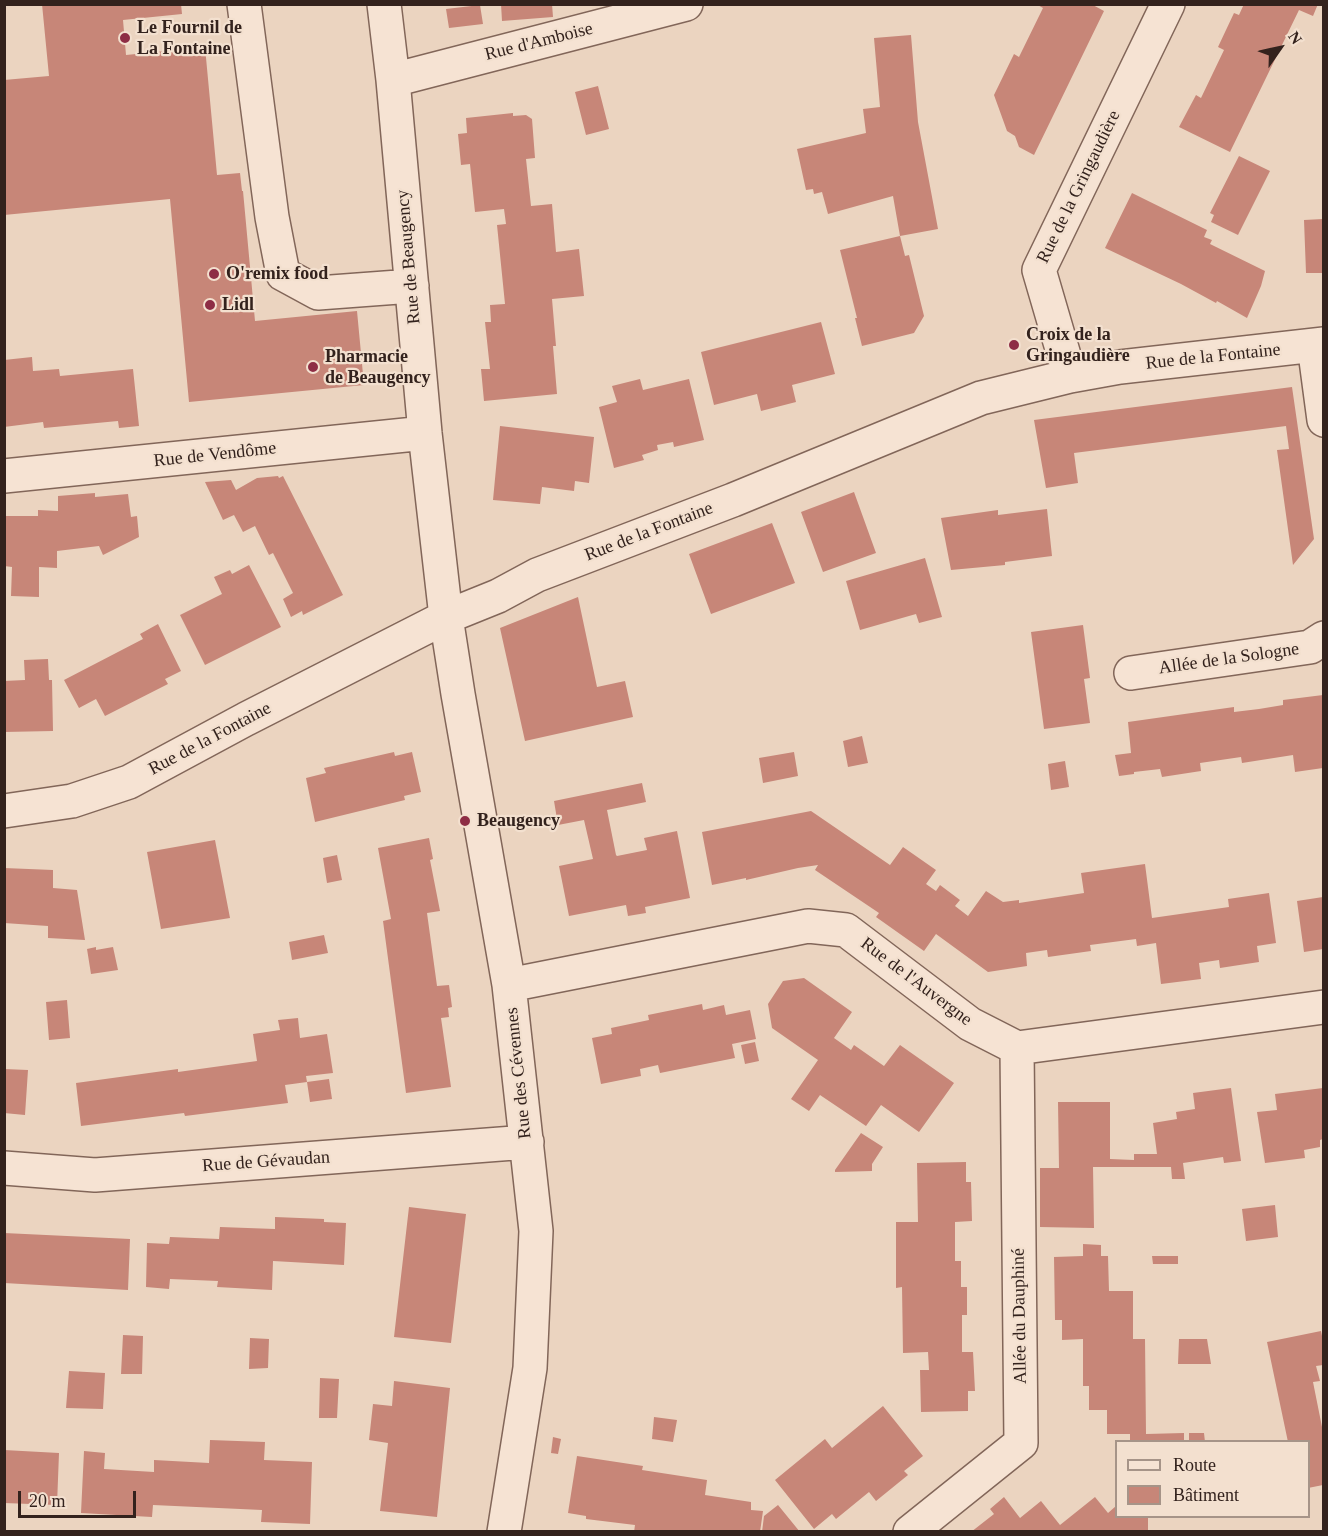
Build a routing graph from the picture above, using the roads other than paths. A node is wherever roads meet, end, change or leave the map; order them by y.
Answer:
1 (244, 4) edge
2 (384, 4) edge
3 (686, 4) edge
4 (1167, 4) edge
5 (393, 80) junction
6 (412, 286) junction
7 (1319, 345) edge
8 (1070, 376) junction
9 (1323, 420) edge
10 (425, 433) junction
11 (4, 476) edge
12 (446, 617) junction
13 (1323, 638) edge
14 (1131, 673) dead end
15 (4, 811) edge
16 (509, 985) junction
17 (1323, 1007) edge
18 (1017, 1048) junction
19 (527, 1142) junction
20 (4, 1168) edge
21 (504, 1532) edge
22 (910, 1532) edge

1 - 6 street
2 - 5 street, Rue de Beaugency
3 - 5 street, Rue d'Amboise
4 - 8 street, Rue de la Gringaudière
5 - 6 street, Rue de Beaugency
6 - 10 street, Rue de Beaugency
7 - 8 street, Rue de la Fontaine
7 - 9 street
8 - 12 street, Rue de la Fontaine
10 - 11 street, Rue de Vendôme
10 - 12 street, Rue de Beaugency
12 - 15 street, Rue de la Fontaine
12 - 16 street, Rue des Cévennes
13 - 14 street, Allée de la Sologne
16 - 18 street, Rue de l'Auvergne
16 - 19 street, Rue des Cévennes
17 - 18 street
18 - 22 street, Allée du Dauphiné
19 - 20 street, Rue de Gévaudan
19 - 21 street, Rue des Cévennes

